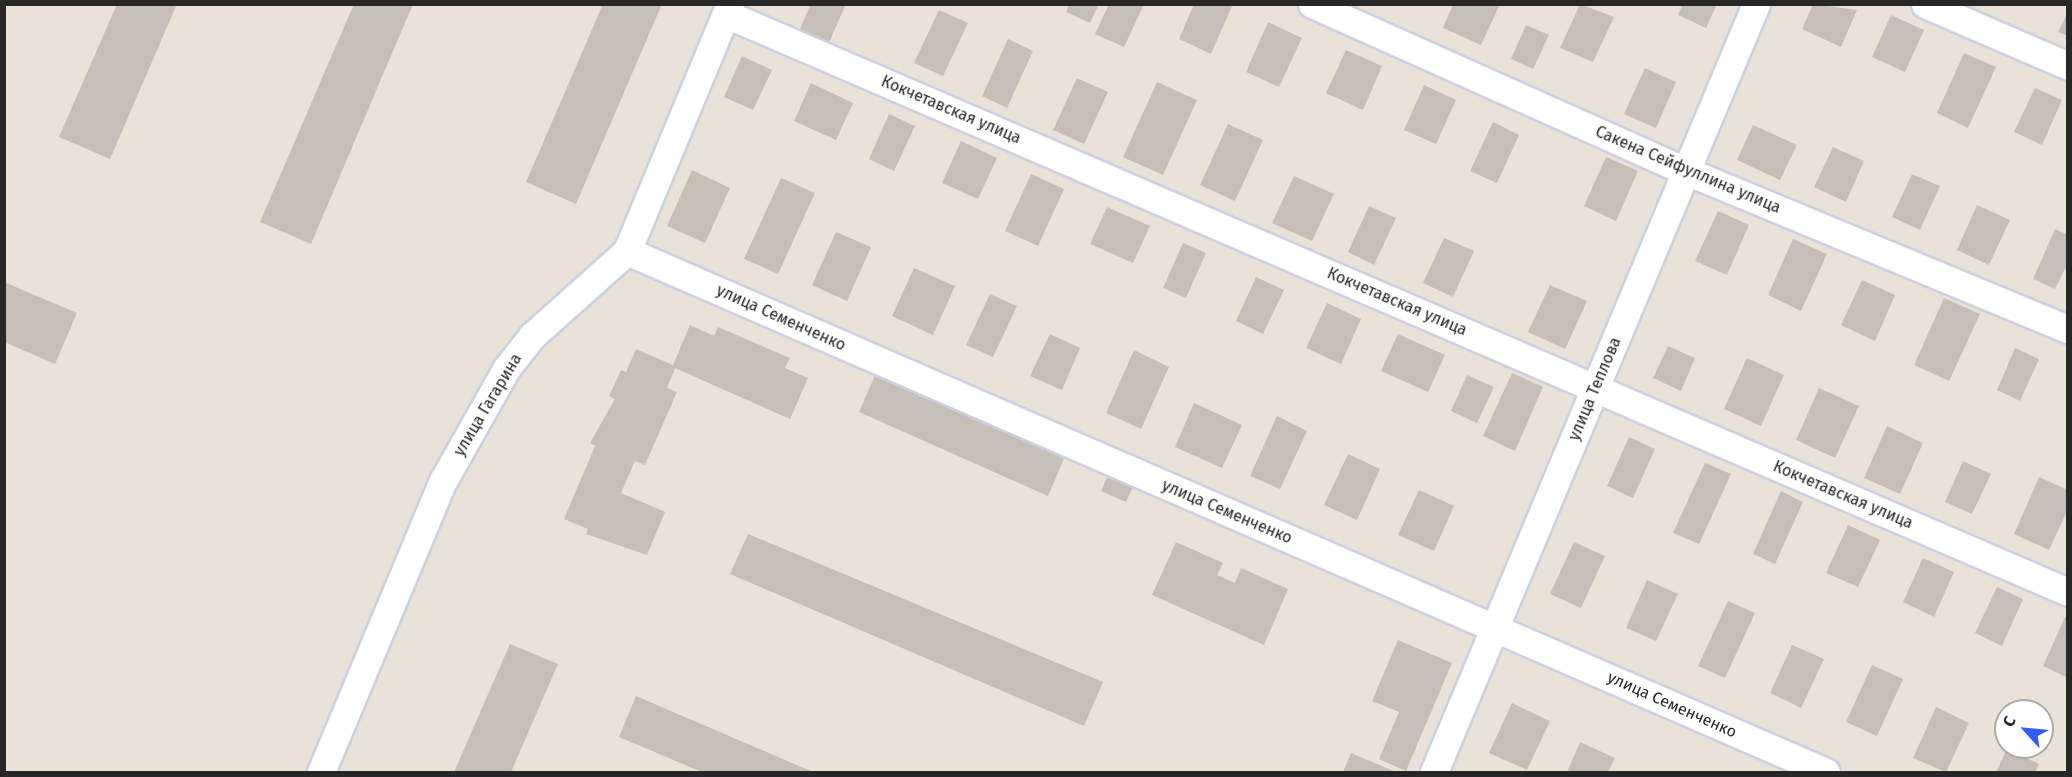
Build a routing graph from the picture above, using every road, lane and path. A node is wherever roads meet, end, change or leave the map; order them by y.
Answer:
1 (1312, 4) edge
2 (1756, 4) edge
3 (1925, 4) edge
4 (728, 9) edge
5 (2067, 66) edge
6 (1686, 171) junction
7 (627, 251) junction
8 (2067, 329) edge
9 (1596, 388) junction
10 (2067, 592) edge
11 (1495, 628) junction
12 (321, 772) edge
13 (1434, 772) edge
14 (1826, 772) edge

1 - 6 street, Сакена Сейфуллина улица
2 - 6 street, улица Теплова
3 - 5 street
4 - 7 street, улица Гагарина
4 - 9 street, Кокчетавская улица
6 - 8 street, Сакена Сейфуллина улица
6 - 9 street, улица Теплова
7 - 11 street, улица Семенченко
7 - 12 street, улица Гагарина
9 - 10 street, Кокчетавская улица
9 - 11 street, улица Теплова
11 - 13 street, улица Теплова
11 - 14 street, улица Семенченко

